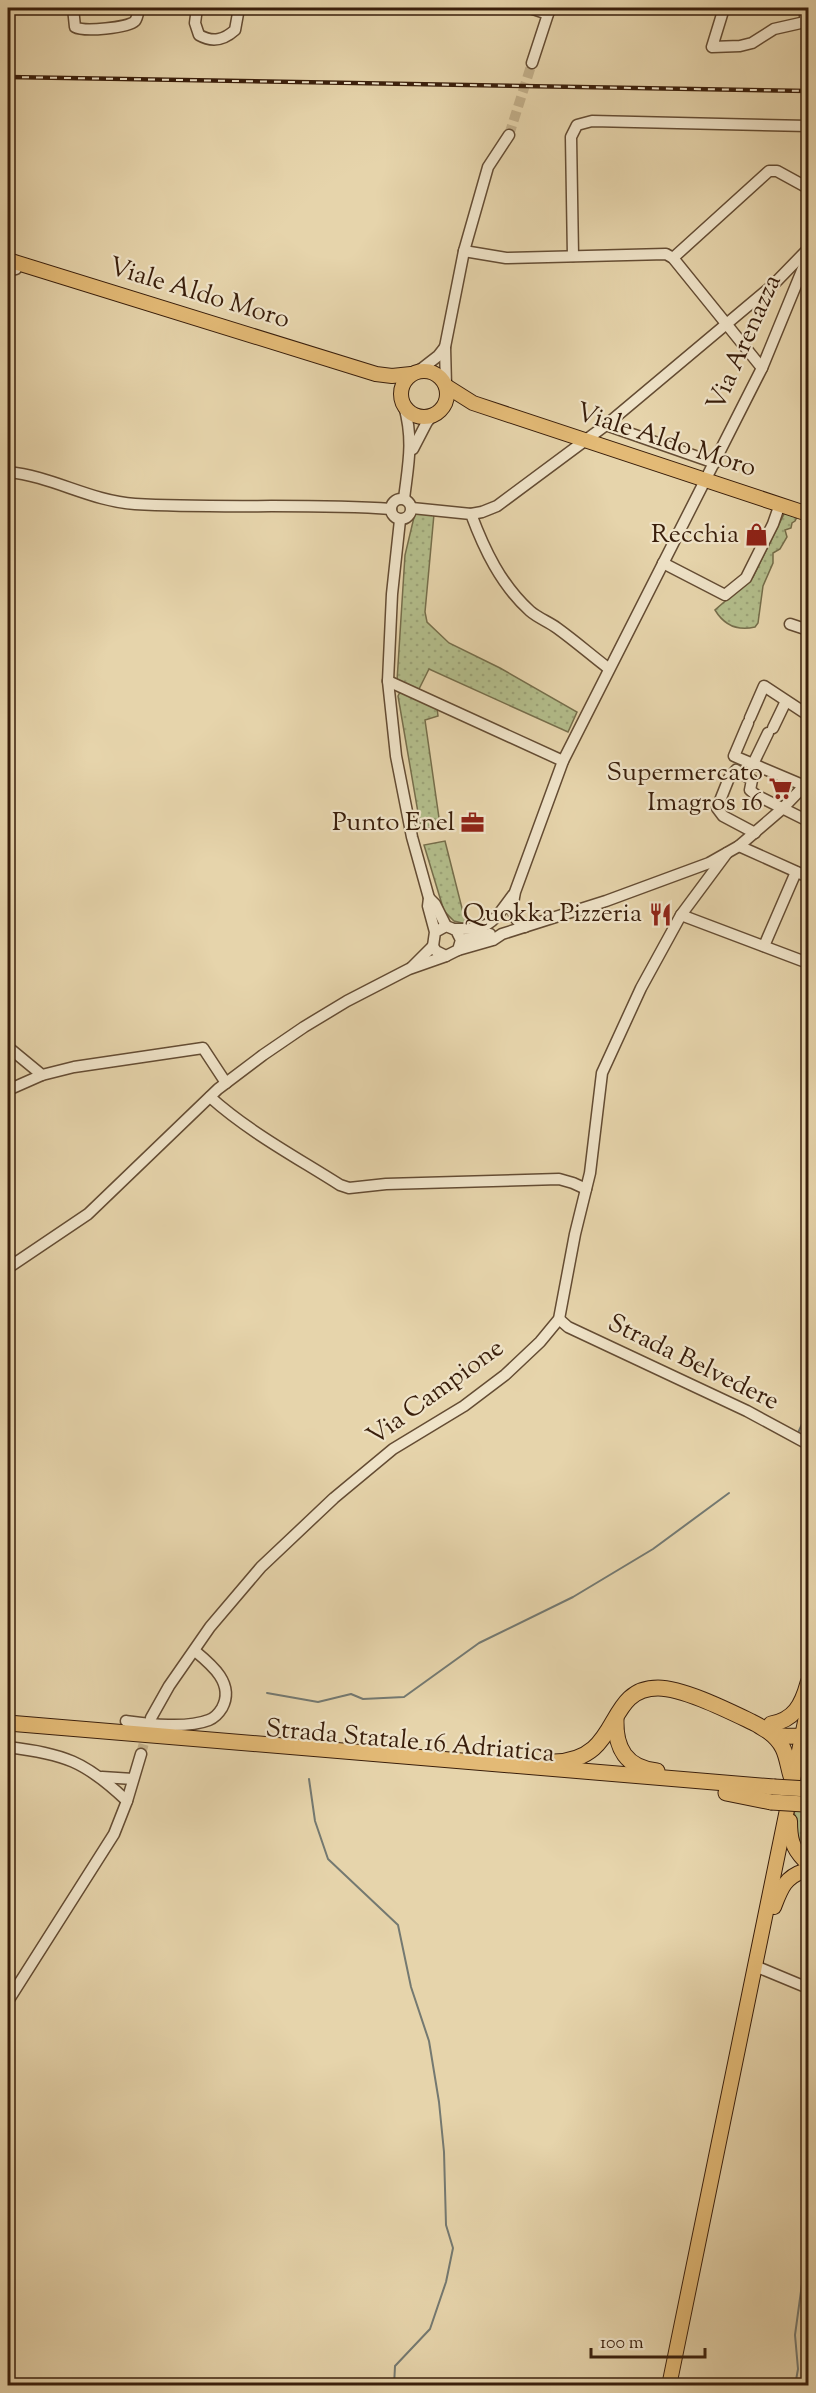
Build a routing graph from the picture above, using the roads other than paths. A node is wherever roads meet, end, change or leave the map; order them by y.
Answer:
1 (74, 8) edge
2 (197, 8) edge
3 (239, 8) edge
4 (530, 8) edge
5 (724, 8) edge
6 (806, 8) edge
7 (549, 11) edge
8 (138, 12) edge
9 (532, 63) tunnel mouth
10 (808, 126) edge
11 (509, 135) tunnel mouth
12 (808, 189) edge
13 (808, 249) edge
14 (464, 251) junction
15 (573, 256) junction
16 (808, 256) edge
17 (673, 258) junction
18 (10, 266) edge
19 (726, 325) junction
20 (445, 347) junction
21 (762, 368) junction
22 (416, 372) junction
23 (376, 374) junction
24 (446, 386) junction
25 (402, 402) junction
26 (473, 403) junction
27 (445, 404) junction
28 (434, 415) junction
29 (606, 425) junction
30 (586, 440) junction
31 (411, 452) junction
32 (715, 463) junction
33 (8, 472) edge
34 (706, 479) junction
35 (404, 499) junction
36 (780, 504) junction
37 (412, 508) junction
38 (391, 509) junction
39 (471, 513) junction
40 (808, 514) edge
41 (400, 520) junction
42 (663, 562) junction
43 (790, 624) dead end
44 (808, 630) edge
45 (608, 668) junction
46 (388, 681) junction
47 (789, 699) junction
48 (808, 707) edge
49 (808, 715) edge
50 (562, 761) junction
51 (753, 764) junction
52 (807, 784) edge
53 (782, 809) junction
54 (808, 821) edge
55 (755, 833) junction
56 (739, 846) junction
57 (727, 854) junction
58 (796, 872) junction
59 (808, 877) edge
60 (515, 892) junction
61 (429, 898) junction
62 (681, 915) junction
63 (525, 927) junction
64 (450, 928) junction
65 (435, 932) junction
66 (459, 945) junction
67 (433, 946) junction
68 (764, 946) junction
69 (446, 956) junction
70 (808, 963) edge
71 (410, 969) junction
72 (8, 1047) edge
73 (42, 1076) junction
74 (226, 1083) junction
75 (8, 1090) edge
76 (210, 1097) junction
77 (586, 1190) junction
78 (8, 1268) edge
79 (559, 1319) junction
80 (808, 1444) edge
81 (195, 1651) junction
82 (808, 1683) edge
83 (808, 1707) edge
84 (151, 1718) tunnel mouth
85 (615, 1719) junction
86 (126, 1721) dead end
87 (8, 1723) edge
88 (770, 1728) junction
89 (8, 1733) edge
90 (803, 1736) junction
91 (192, 1739) junction
92 (8, 1747) edge
93 (141, 1754) tunnel mouth
94 (102, 1777) junction
95 (133, 1779) junction
96 (773, 1791) junction
97 (806, 1793) edge
98 (127, 1801) junction
99 (788, 1811) junction
100 (776, 1864) junction
101 (806, 1866) edge
102 (763, 1927) junction
103 (755, 1966) junction
104 (808, 1988) edge
105 (8, 2001) edge
106 (669, 2385) edge

1 - 8 street
2 - 3 street
4 - 7 street
5 - 6 street
7 - 9 street
10 - 15 street
11 - 14 street
12 - 17 street
13 - 19 street
14 - 15 street
14 - 20 street
15 - 17 street
16 - 21 street, Via Arenazza
17 - 19 street
18 - 23 main road, Viale Aldo Moro
19 - 21 street
19 - 29 street
20 - 22 street
20 - 24 street
21 - 32 street, Via Arenazza
22 - 23 main road, Viale Aldo Moro
22 - 24 main road
22 - 25 main road
23 - 25 main road, Viale Aldo Moro
24 - 26 main road, Viale Aldo Moro
24 - 27 main road
25 - 28 main road
25 - 31 street
26 - 27 main road, Viale Aldo Moro
26 - 30 main road, Viale Aldo Moro
27 - 28 main road
28 - 31 street
29 - 30 street
29 - 32 street
30 - 34 main road, Viale Aldo Moro
30 - 39 street
31 - 35 street
32 - 34 street, Via Arenazza
33 - 38 street
34 - 36 main road, Viale Aldo Moro
34 - 42 street, Via Arenazza
35 - 37 street
35 - 38 street
36 - 40 main road, Viale Aldo Moro
36 - 42 street
37 - 39 street
37 - 41 street
38 - 41 street
39 - 45 street
41 - 46 street
42 - 45 street, Via Arenazza
43 - 44 street
45 - 50 street, Via Arenazza
46 - 50 street
46 - 61 street
47 - 48 street
47 - 49 street
47 - 51 street
47 - 51 street
50 - 60 street, Via Arenazza
51 - 52 street
52 - 53 street
53 - 54 street
53 - 55 street
53 - 55 street
55 - 56 street
56 - 57 street
56 - 58 street
57 - 62 street, Via Campione
57 - 63 street
58 - 59 street
58 - 68 street
60 - 63 street
60 - 64 street
61 - 64 street
61 - 65 street
62 - 68 street
62 - 77 street, Via Campione
63 - 66 street
64 - 65 street
64 - 66 street
65 - 67 street
66 - 69 street
67 - 69 street
67 - 71 street
68 - 70 street
69 - 71 street
71 - 74 street
72 - 73 street
73 - 74 street
73 - 75 street
74 - 76 street
76 - 77 street
76 - 78 street
77 - 79 street, Via Campione
79 - 80 street, Strada Belvedere
79 - 81 street, Via Campione
81 - 84 street, Via Campione
81 - 86 street
82 - 88 highway
83 - 90 main road
85 - 88 highway
85 - 91 highway
85 - 96 highway
87 - 91 highway, Strada Statale 16 Adriatica
88 - 90 highway
88 - 97 highway
89 - 96 highway, Strada Statale 16 Adriatica
90 - 97 main road
91 - 96 highway, Strada Statale 16 Adriatica
92 - 94 street
93 - 95 street
94 - 95 street
94 - 98 street
95 - 98 street
96 - 97 highway, Strada Statale 16 Adriatica, bridge
97 - 99 main road
98 - 105 street
99 - 100 main road
99 - 101 main road
100 - 101 main road
100 - 102 main road
101 - 102 main road
102 - 103 main road
103 - 104 street
103 - 106 main road

